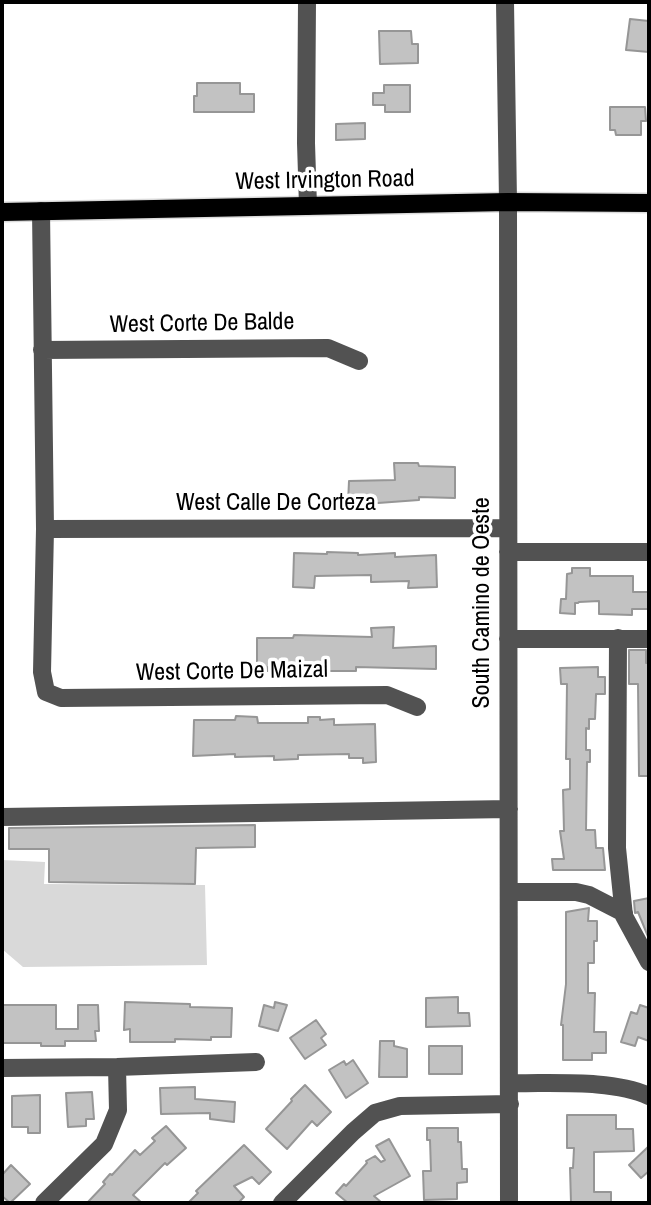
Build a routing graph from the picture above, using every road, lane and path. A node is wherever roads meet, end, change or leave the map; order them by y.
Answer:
1 (307, 2) edge
2 (505, 2) edge
3 (508, 202) junction
4 (649, 202) edge
5 (308, 206) junction
6 (41, 211) junction
7 (2, 212) edge
8 (42, 350) junction
9 (359, 361) dead end
10 (508, 528) junction
11 (45, 529) junction
12 (508, 552) junction
13 (649, 552) edge
14 (618, 638) junction
15 (508, 639) junction
16 (649, 639) edge
17 (417, 708) dead end
18 (509, 809) junction
19 (2, 817) edge
20 (509, 892) junction
21 (624, 914) junction
22 (649, 962) edge
23 (256, 1062) dead end
24 (117, 1067) junction
25 (2, 1068) edge
26 (510, 1083) junction
27 (649, 1096) edge
28 (510, 1104) junction
29 (287, 1202) edge
30 (44, 1203) edge
31 (509, 1203) edge

1 - 5 street
2 - 3 street, South Camino de Oeste
3 - 4 main road, West Irvington Road
3 - 5 main road, West Irvington Road
3 - 10 street, South Camino de Oeste
5 - 6 main road, West Irvington Road
6 - 7 main road, West Irvington Road
6 - 8 street
8 - 9 street, West Corte De Balde
8 - 11 street
10 - 11 street, West Calle De Corteza
10 - 12 street, South Camino de Oeste
11 - 17 street, West Corte De Maizal
12 - 13 street
12 - 15 street, South Camino de Oeste
14 - 15 street
14 - 16 street
14 - 21 street
15 - 18 street, South Camino de Oeste
18 - 19 street
18 - 20 street, South Camino de Oeste
20 - 21 street
20 - 26 street, South Camino de Oeste
21 - 22 street
23 - 24 street
24 - 25 street
24 - 30 street
26 - 27 street
26 - 28 street, South Camino de Oeste
28 - 29 street
28 - 31 street, South Camino de Oeste

